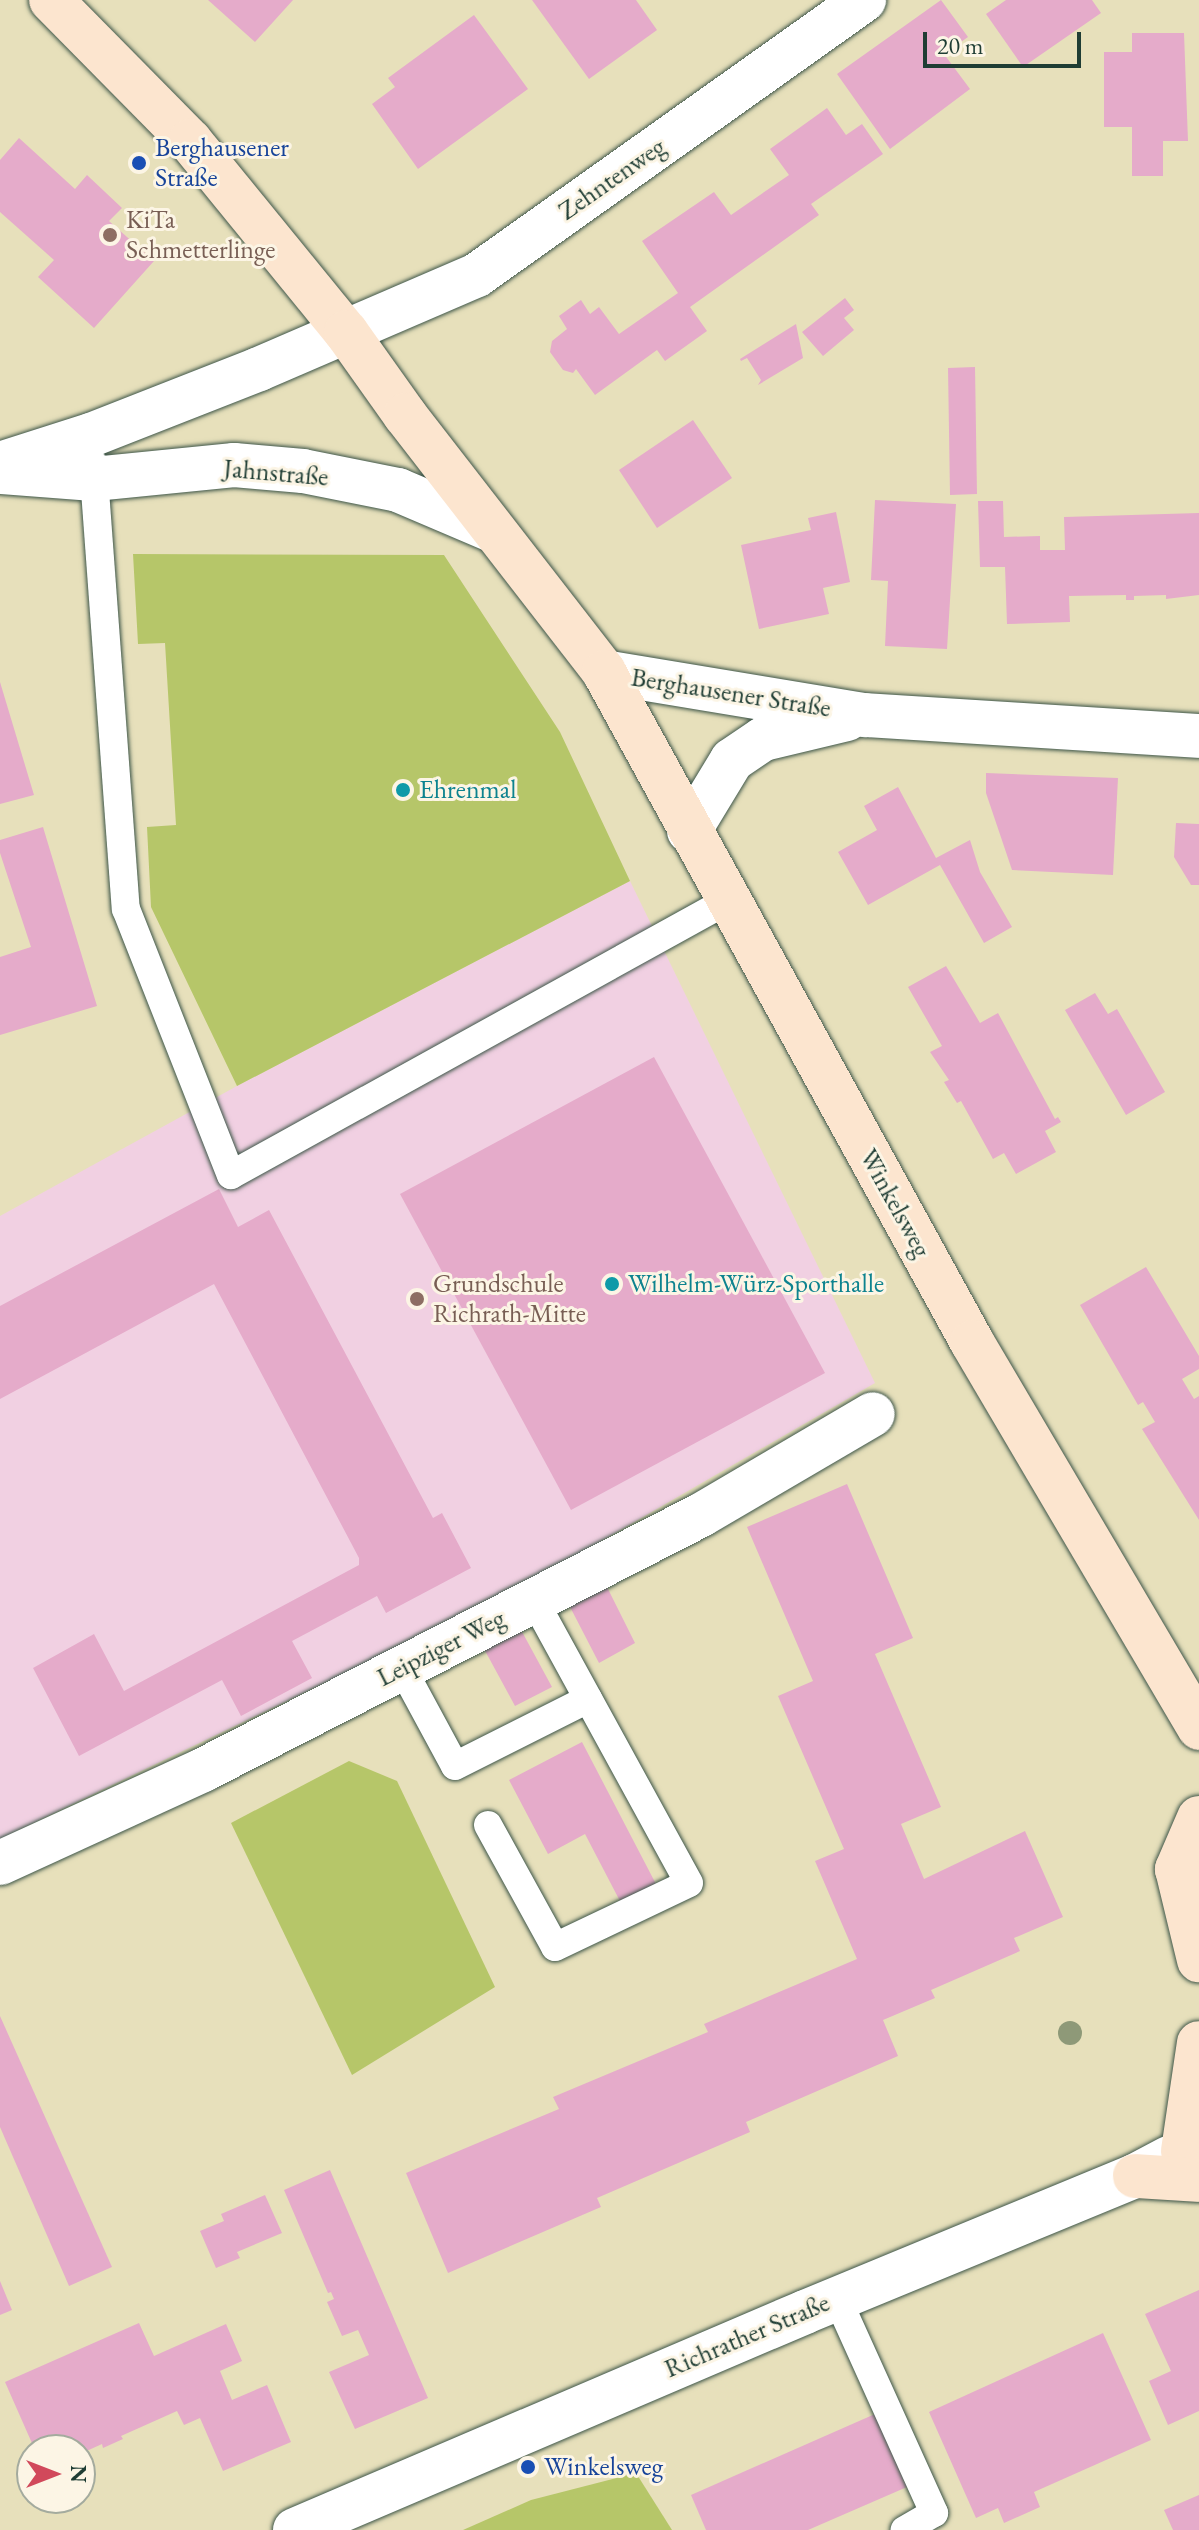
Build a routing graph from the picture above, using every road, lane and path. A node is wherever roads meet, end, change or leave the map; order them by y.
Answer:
1 (51, 0) edge
2 (864, 0) edge
3 (346, 332) junction
4 (91, 435) junction
5 (0, 464) edge
6 (0, 472) edge
7 (94, 479) junction
8 (494, 531) junction
9 (604, 672) junction
10 (865, 715) junction
11 (1199, 736) edge
12 (689, 831) junction
13 (727, 901) junction
14 (873, 1414) dead end
15 (534, 1600) junction
16 (402, 1668) junction
17 (588, 1699) junction
18 (1199, 1728) edge
19 (1199, 1818) edge
20 (488, 1825) dead end
21 (0, 1863) edge
22 (1199, 1960) edge
23 (1199, 2043) edge
24 (1194, 2158) edge
25 (1135, 2176) joint
26 (837, 2298) junction
27 (295, 2530) edge
28 (904, 2530) edge

1 - 3 main road, Berghausener Straße
2 - 3 street, Zehntenweg
3 - 4 street
3 - 8 main road, Berghausener Straße
4 - 5 street
4 - 7 lane
6 - 7 street, Jahnstraße
7 - 8 street, Jahnstraße
7 - 13 lane
8 - 9 main road, Berghausener Straße
9 - 10 street, Berghausener Straße
9 - 12 main road, Winkelsweg
10 - 11 street, Berghausener Straße
10 - 12 street, Berghausener Straße
12 - 13 main road, Winkelsweg
13 - 18 main road, Winkelsweg
14 - 15 street, Leipziger Weg
15 - 16 street, Leipziger Weg
15 - 17 lane
16 - 17 lane
16 - 21 street, Leipziger Weg
17 - 20 lane
19 - 22 main road
23 - 24 main road
24 - 25 main road
25 - 26 street, Richrather Straße
26 - 27 street, Richrather Straße
26 - 28 lane

